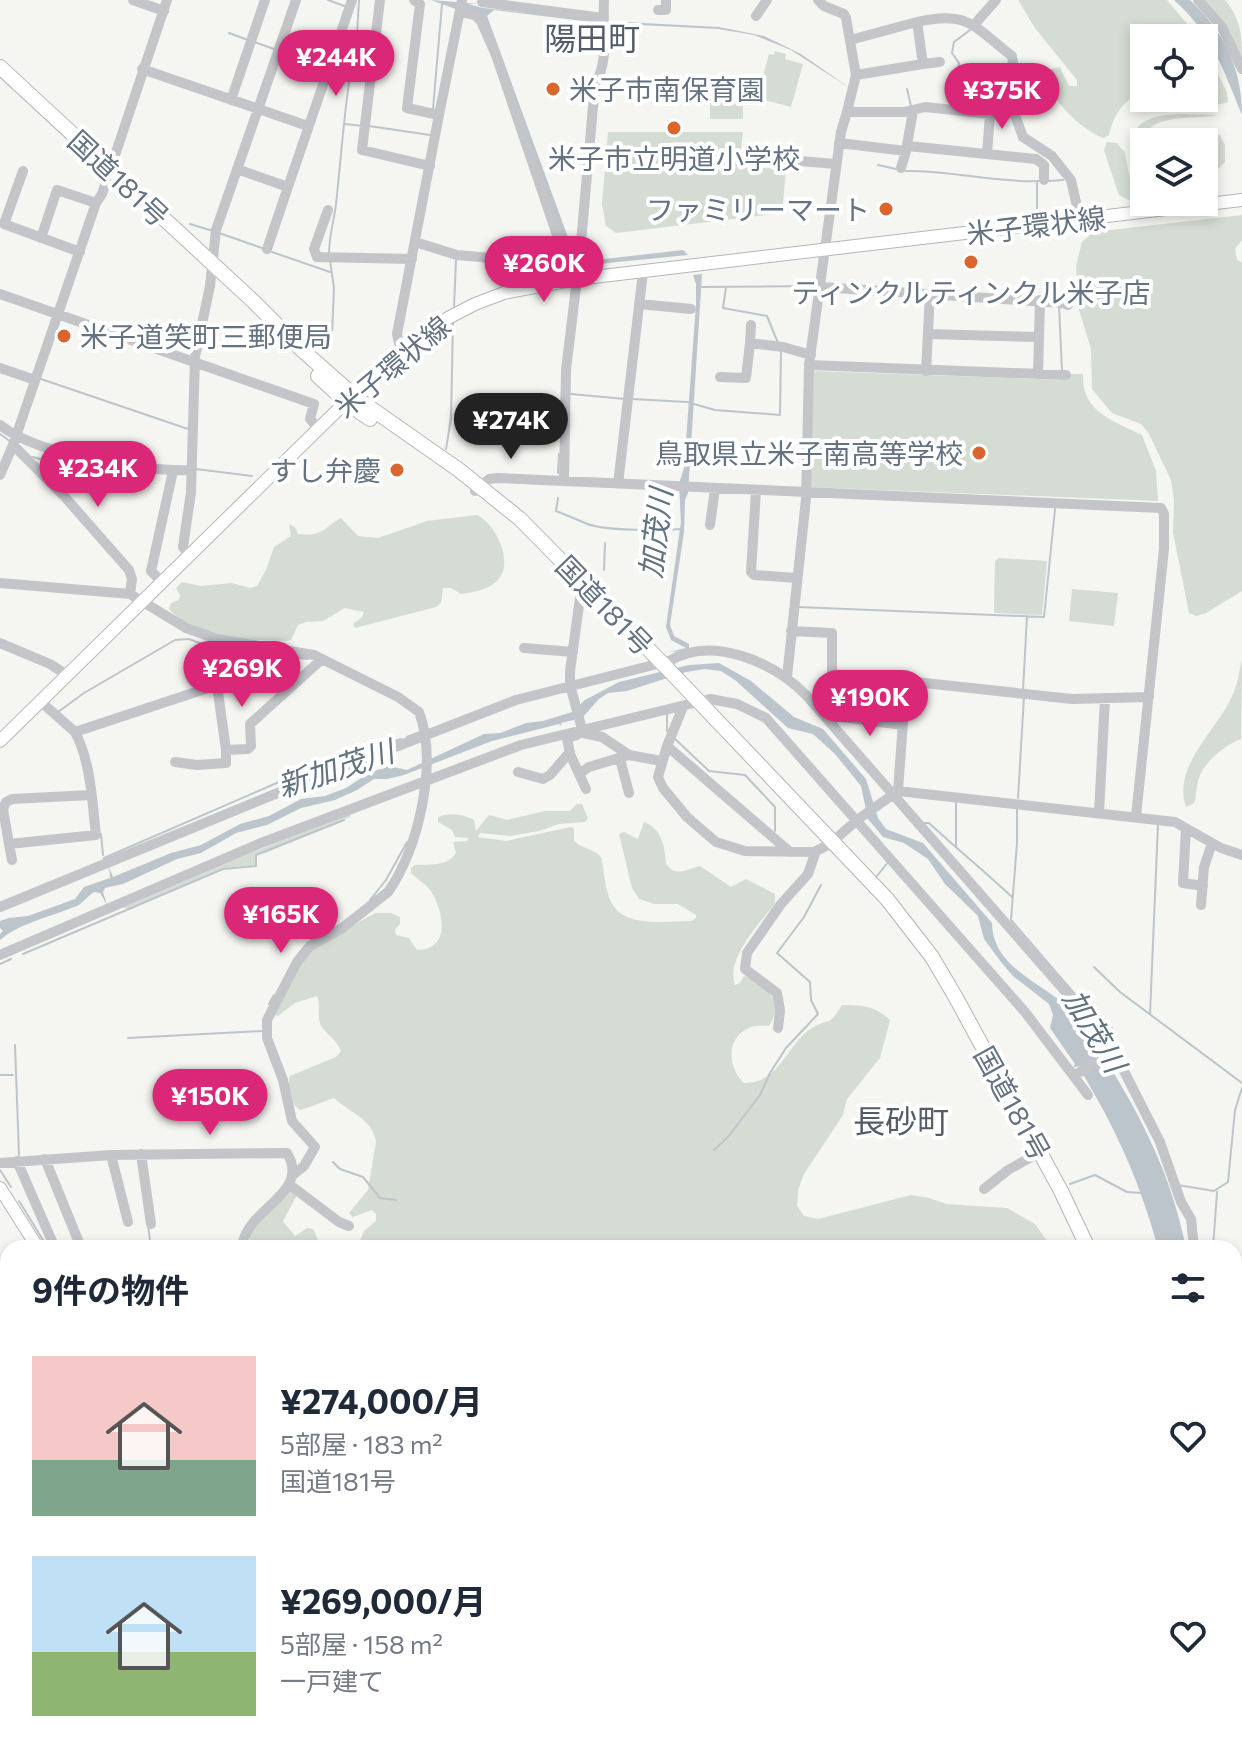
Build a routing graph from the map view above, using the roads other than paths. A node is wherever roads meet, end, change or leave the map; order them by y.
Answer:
1 (133, 0) edge
2 (265, 0) edge
3 (296, 0) edge
4 (352, 0) edge
5 (380, 0) edge
6 (414, 0) edge
7 (462, 0) edge
8 (604, 0) edge
9 (666, 0) edge
10 (767, 0) edge
11 (818, 0) edge
12 (996, 0) edge
13 (1198, 0) edge
14 (482, 2) edge
15 (166, 5) edge
16 (658, 10) dead end
17 (460, 12) junction
18 (756, 16) dead end
19 (603, 18) junction
20 (917, 22) junction
21 (974, 25) junction
22 (850, 40) junction
23 (940, 62) dead end
24 (923, 64) junction
25 (0, 67) edge
26 (142, 69) junction
27 (1242, 69) edge
28 (856, 75) junction
29 (0, 78) edge
30 (231, 100) junction
31 (258, 109) junction
32 (913, 111) junction
33 (847, 112) junction
34 (439, 115) junction
35 (308, 126) junction
36 (839, 143) junction
37 (907, 149) junction
38 (987, 154) junction
39 (750, 157) dead end
40 (836, 164) junction
41 (430, 166) junction
42 (901, 168) dead end
43 (237, 169) junction
44 (23, 171) dead end
45 (108, 173) junction
46 (1044, 180) dead end
47 (288, 187) junction
48 (1242, 200) edge
49 (96, 203) junction
50 (328, 210) dead end
51 (1080, 220) junction
52 (1, 223) edge
53 (41, 238) junction
54 (415, 242) junction
55 (267, 249) dead end
56 (825, 250) junction
57 (80, 252) junction
58 (412, 259) junction
59 (569, 265) junction
60 (211, 267) junction
61 (643, 272) junction
62 (577, 279) junction
63 (821, 287) junction
64 (930, 293) junction
65 (0, 294) edge
66 (1040, 300) junction
67 (639, 304) junction
68 (1068, 305) dead end
69 (691, 309) dead end
70 (58, 315) junction
71 (751, 325) dead end
72 (928, 334) junction
73 (1039, 337) junction
74 (750, 343) junction
75 (405, 351) junction
76 (810, 360) junction
77 (195, 363) junction
78 (0, 368) edge
79 (926, 371) junction
80 (1038, 374) junction
81 (1066, 375) dead end
82 (720, 377) dead end
83 (35, 380) junction
84 (350, 398) junction
85 (0, 425) edge
86 (319, 429) junction
87 (15, 440) junction
88 (190, 470) junction
89 (173, 471) junction
90 (0, 475) edge
91 (564, 480) junction
92 (618, 484) junction
93 (477, 489) junction
94 (715, 489) junction
95 (756, 491) junction
96 (805, 493) junction
97 (710, 525) dead end
98 (189, 556) junction
99 (797, 578) junction
100 (162, 582) junction
101 (0, 583) edge
102 (587, 590) junction
103 (130, 594) junction
104 (143, 601) junction
105 (791, 631) junction
106 (217, 639) junction
107 (0, 643) edge
108 (524, 648) dead end
109 (573, 652) junction
110 (322, 659) junction
111 (658, 665) junction
112 (67, 675) junction
113 (787, 677) junction
114 (217, 685) junction
115 (571, 687) junction
116 (1149, 697) junction
117 (1105, 698) junction
118 (40, 701) junction
119 (904, 703) junction
120 (692, 705) junction
121 (842, 717) dead end
122 (903, 725) junction
123 (582, 729) junction
124 (75, 732) junction
125 (424, 739) junction
126 (0, 741) edge
127 (667, 746) junction
128 (226, 750) junction
129 (570, 752) junction
130 (625, 757) junction
131 (661, 761) junction
132 (175, 762) dead end
133 (518, 772) dead end
134 (579, 774) junction
135 (426, 777) junction
136 (586, 789) dead end
137 (629, 793) dead end
138 (894, 794) junction
139 (91, 795) junction
140 (1099, 813) junction
141 (1136, 816) junction
142 (858, 819) junction
143 (1186, 828) junction
144 (1212, 843) junction
145 (9, 844) junction
146 (824, 847) junction
147 (790, 852) junction
148 (1242, 855) edge
149 (12, 860) dead end
150 (1203, 886) junction
151 (1201, 905) dead end
152 (0, 907) edge
153 (0, 955) edge
154 (778, 1028) dead end
155 (1110, 1053) junction
156 (1078, 1073) junction
157 (1088, 1095) dead end
158 (141, 1154) junction
159 (1037, 1154) junction
160 (111, 1155) junction
161 (45, 1159) junction
162 (17, 1161) junction
163 (0, 1163) edge
164 (292, 1180) junction
165 (0, 1188) edge
166 (984, 1189) dead end
167 (128, 1222) dead end
168 (151, 1224) dead end
169 (349, 1226) dead end
170 (33, 1240) edge
171 (52, 1240) edge
172 (78, 1240) edge
173 (244, 1240) edge
174 (1075, 1240) edge
175 (1084, 1240) edge
176 (1193, 1240) edge

1 - 15 street
2 - 30 street
3 - 31 street
4 - 35 street
5 - 41 street
6 - 34 street
7 - 17 street
8 - 19 street
9 - 16 street
10 - 18 street
11 - 22 street
12 - 21 street
13 - 27 street
14 - 19 street
15 - 26 street
17 - 34 street
17 - 59 street
19 - 62 street
20 - 21 street
20 - 22 street
20 - 24 street
21 - 51 street
22 - 28 street
23 - 24 street
24 - 28 street
25 - 45 highway, 国道181号
26 - 30 street
26 - 45 street
28 - 33 street
29 - 45 highway, 国道181号
30 - 31 street
31 - 35 street
31 - 43 street
32 - 33 street
32 - 37 street
32 - 38 street
33 - 36 street
34 - 41 street
35 - 47 street
36 - 37 street
36 - 40 street
37 - 38 street
37 - 42 street
38 - 46 street
39 - 40 street
40 - 56 street
41 - 54 street
43 - 47 street
43 - 60 street
44 - 52 street
45 - 49 street
45 - 60 highway, 国道181号
47 - 55 street
48 - 51 main road, 米子環状線
49 - 53 street
49 - 57 street
50 - 58 street
51 - 56 main road, 米子環状線
52 - 53 street
53 - 57 street
54 - 58 street
54 - 59 street
56 - 61 main road, 米子環状線
56 - 63 street
57 - 70 street
58 - 75 street
59 - 62 street
60 - 77 street
60 - 84 highway, 国道181号
61 - 62 main road, 米子環状線
61 - 67 street
62 - 75 main road, 米子環状線
62 - 91 street
63 - 64 street
63 - 76 street
64 - 66 street
64 - 72 street
65 - 70 street
66 - 68 street
66 - 73 street
67 - 69 street
67 - 92 street
70 - 77 street
70 - 83 street
71 - 74 street
72 - 73 street
72 - 79 street
73 - 80 street
74 - 76 street
74 - 82 street
75 - 84 main road, 米子環状線
76 - 79 street
76 - 96 street
77 - 86 street
77 - 88 street
78 - 83 street
79 - 80 street
80 - 81 street
83 - 87 street
84 - 86 main road, 米子環状線
84 - 93 highway, 国道181号
85 - 87 street
86 - 98 main road, 米子環状線
87 - 89 street
87 - 90 street
87 - 103 street
88 - 89 street
88 - 98 street
89 - 100 street
91 - 92 street
91 - 93 street
92 - 94 street
93 - 102 highway, 国道181号
94 - 95 street
94 - 97 street
95 - 96 street
95 - 99 street
96 - 99 street
96 - 116 street
98 - 100 main road, 米子環状線
99 - 105 street
100 - 104 main road, 米子環状線
101 - 103 street
102 - 109 street
102 - 111 highway, 国道181号
103 - 104 street
104 - 106 street
104 - 112 main road, 米子環状線
105 - 113 street
105 - 119 street
106 - 110 street
106 - 114 street
107 - 112 street
108 - 109 street
109 - 115 street
110 - 125 street
110 - 128 street
111 - 113 street
111 - 115 street
111 - 120 highway, 国道181号
112 - 118 main road, 米子環状線
113 - 138 street
114 - 124 street
114 - 128 street
115 - 123 street
115 - 125 street
116 - 117 street
116 - 141 street
117 - 119 street
117 - 140 street
118 - 124 street
118 - 126 main road, 米子環状線
119 - 122 street
120 - 123 street
120 - 127 street
120 - 142 street
120 - 146 highway, 国道181号
121 - 122 street
122 - 138 street
123 - 129 street
123 - 130 street
123 - 135 street
124 - 139 street
125 - 135 street
125 - 152 street
127 - 131 street
127 - 147 street
128 - 132 street
129 - 133 street
129 - 134 street
130 - 131 street
130 - 134 street
130 - 137 street
131 - 147 street
134 - 136 street
135 - 153 street
135 - 164 street
138 - 140 street
138 - 142 street
138 - 155 street
139 - 145 street
139 - 145 street
140 - 141 street
141 - 143 street
142 - 146 street
142 - 156 street
143 - 144 street
143 - 150 street
144 - 148 street
144 - 150 street
145 - 149 street
146 - 147 street
146 - 154 street
146 - 159 highway, 国道181号
150 - 151 street
155 - 156 street
155 - 176 street
156 - 157 street
158 - 160 street
158 - 164 street
158 - 168 street
159 - 166 street
159 - 174 highway, 国道181号
159 - 175 highway, 国道181号
160 - 161 street
160 - 167 street
161 - 162 street
161 - 172 street
162 - 163 street
162 - 171 street
164 - 169 street
164 - 173 street
165 - 170 main road

